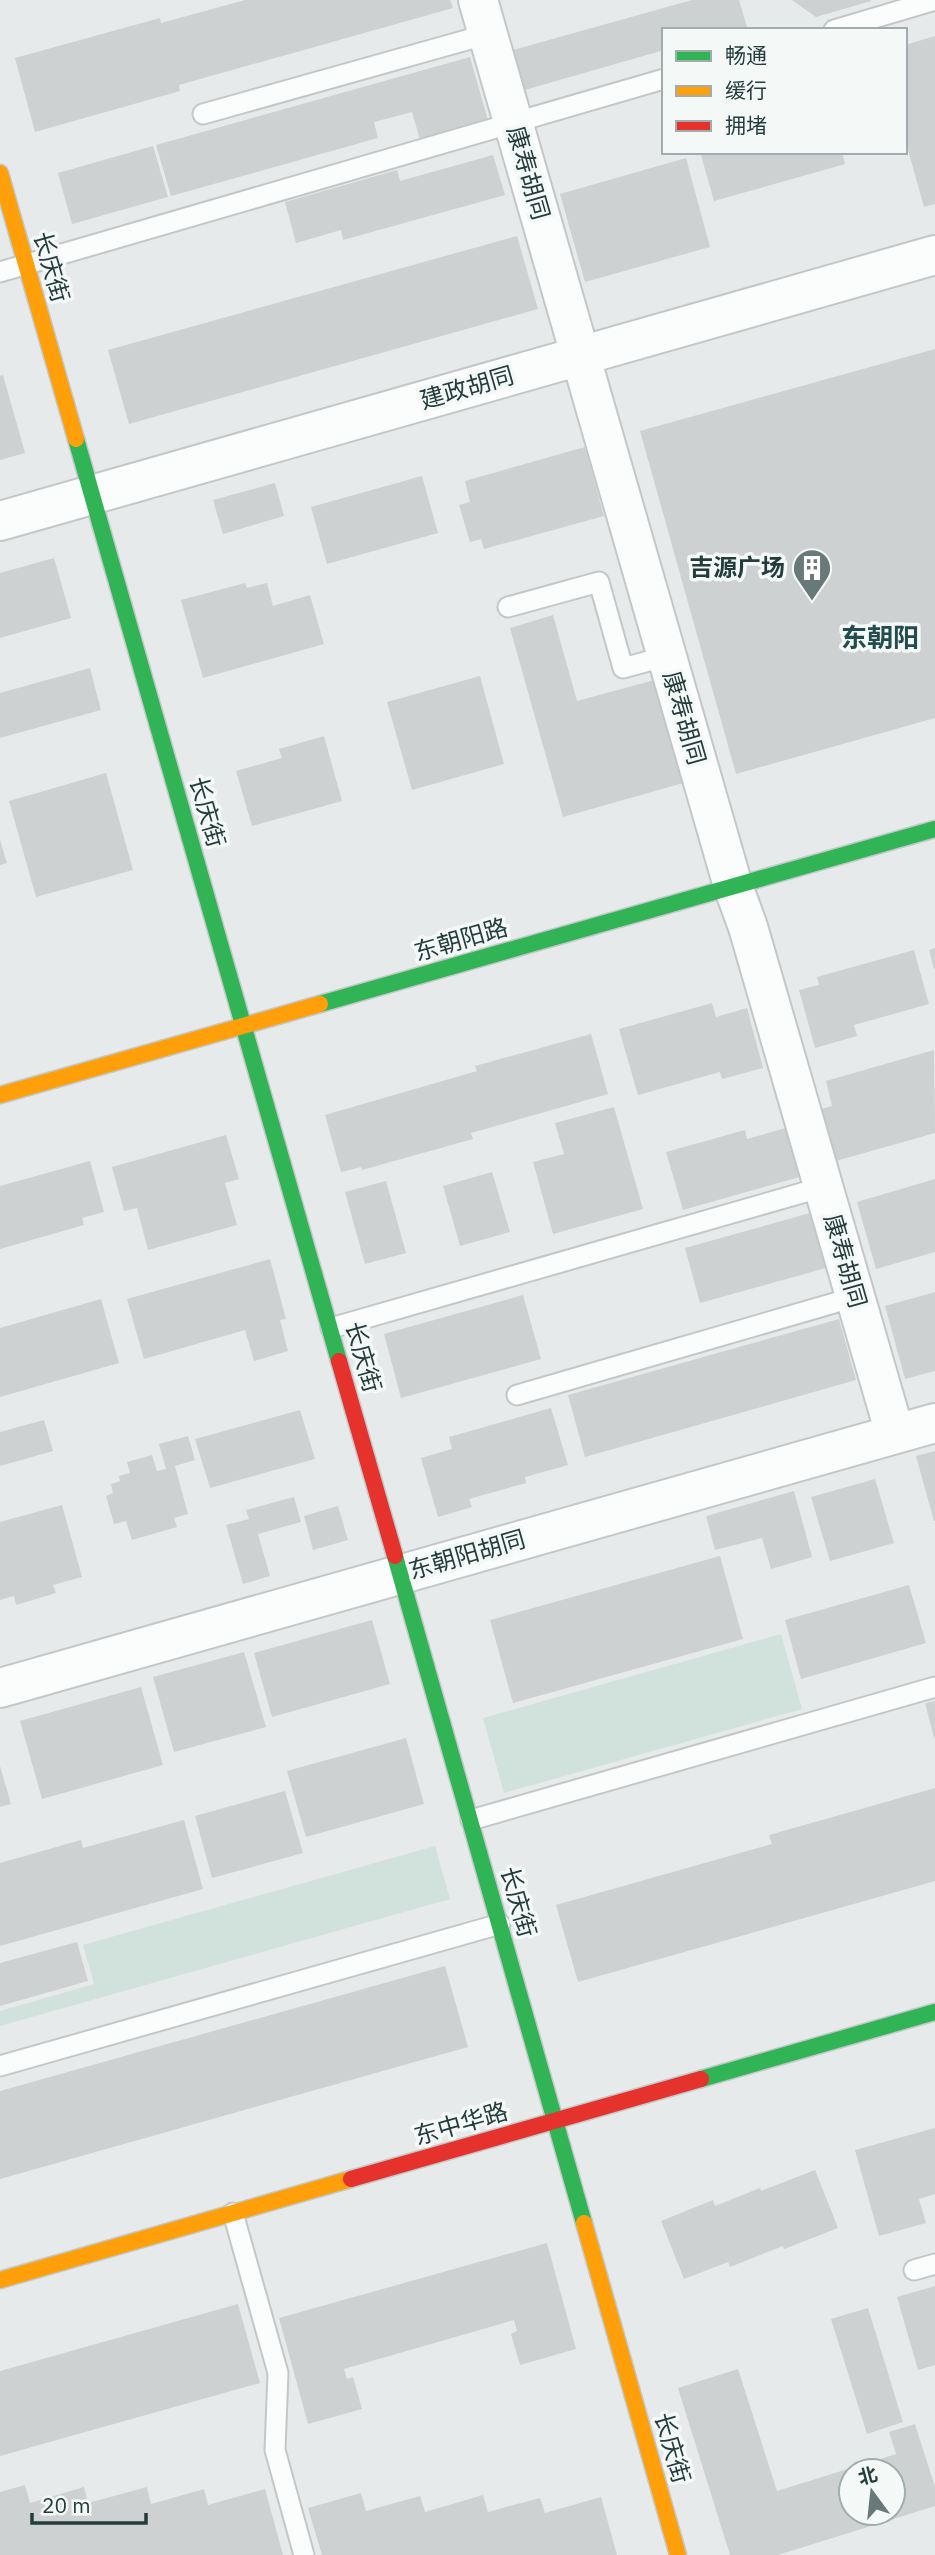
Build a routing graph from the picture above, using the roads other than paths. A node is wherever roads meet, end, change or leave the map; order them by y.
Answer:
1 (935, 1) edge
2 (483, 17) edge
3 (841, 28) edge
4 (662, 80) edge
5 (203, 114) dead end
6 (514, 123) junction
7 (0, 173) edge
8 (935, 255) edge
9 (26, 265) junction
10 (0, 272) edge
11 (580, 356) junction
12 (92, 494) junction
13 (0, 521) edge
14 (508, 607) dead end
15 (667, 656) junction
16 (935, 829) edge
17 (733, 886) junction
18 (244, 1025) junction
19 (0, 1095) edge
20 (823, 1187) junction
21 (855, 1297) junction
22 (331, 1328) junction
23 (517, 1395) dead end
24 (935, 1423) edge
25 (895, 1434) junction
26 (401, 1574) junction
27 (935, 1687) edge
28 (0, 1688) edge
29 (471, 1820) junction
30 (500, 1924) junction
31 (935, 2012) edge
32 (0, 2066) edge
33 (556, 2121) junction
34 (233, 2213) junction
35 (935, 2264) edge
36 (914, 2270) dead end
37 (0, 2280) edge
38 (304, 2555) edge
39 (678, 2555) edge

1 - 3 lane
2 - 5 lane
2 - 6 street, 康寿胡同
4 - 6 lane
6 - 9 lane
6 - 11 street, 康寿胡同
7 - 9 street, 长庆街
8 - 11 street, 建政胡同
9 - 10 lane
9 - 12 street, 长庆街
11 - 12 street, 建政胡同
11 - 15 street, 康寿胡同
12 - 13 street, 建政胡同
12 - 18 street, 长庆街
14 - 15 lane
15 - 17 street, 康寿胡同
16 - 17 street, 东朝阳路
17 - 18 street, 东朝阳路
17 - 20 street, 康寿胡同
18 - 19 street, 东朝阳路
18 - 22 street, 长庆街
20 - 21 street, 康寿胡同
20 - 22 lane
21 - 23 lane
21 - 25 street, 康寿胡同
22 - 26 street, 长庆街
24 - 25 street, 东朝阳胡同
25 - 26 street, 东朝阳胡同
26 - 28 street, 东朝阳胡同
26 - 29 street, 长庆街
27 - 29 lane
29 - 30 street, 长庆街
30 - 32 lane
30 - 33 street, 长庆街
31 - 33 street, 东中华路
33 - 34 street, 东中华路
33 - 39 street, 长庆街
34 - 37 street, 东中华路
34 - 38 lane
35 - 36 lane

